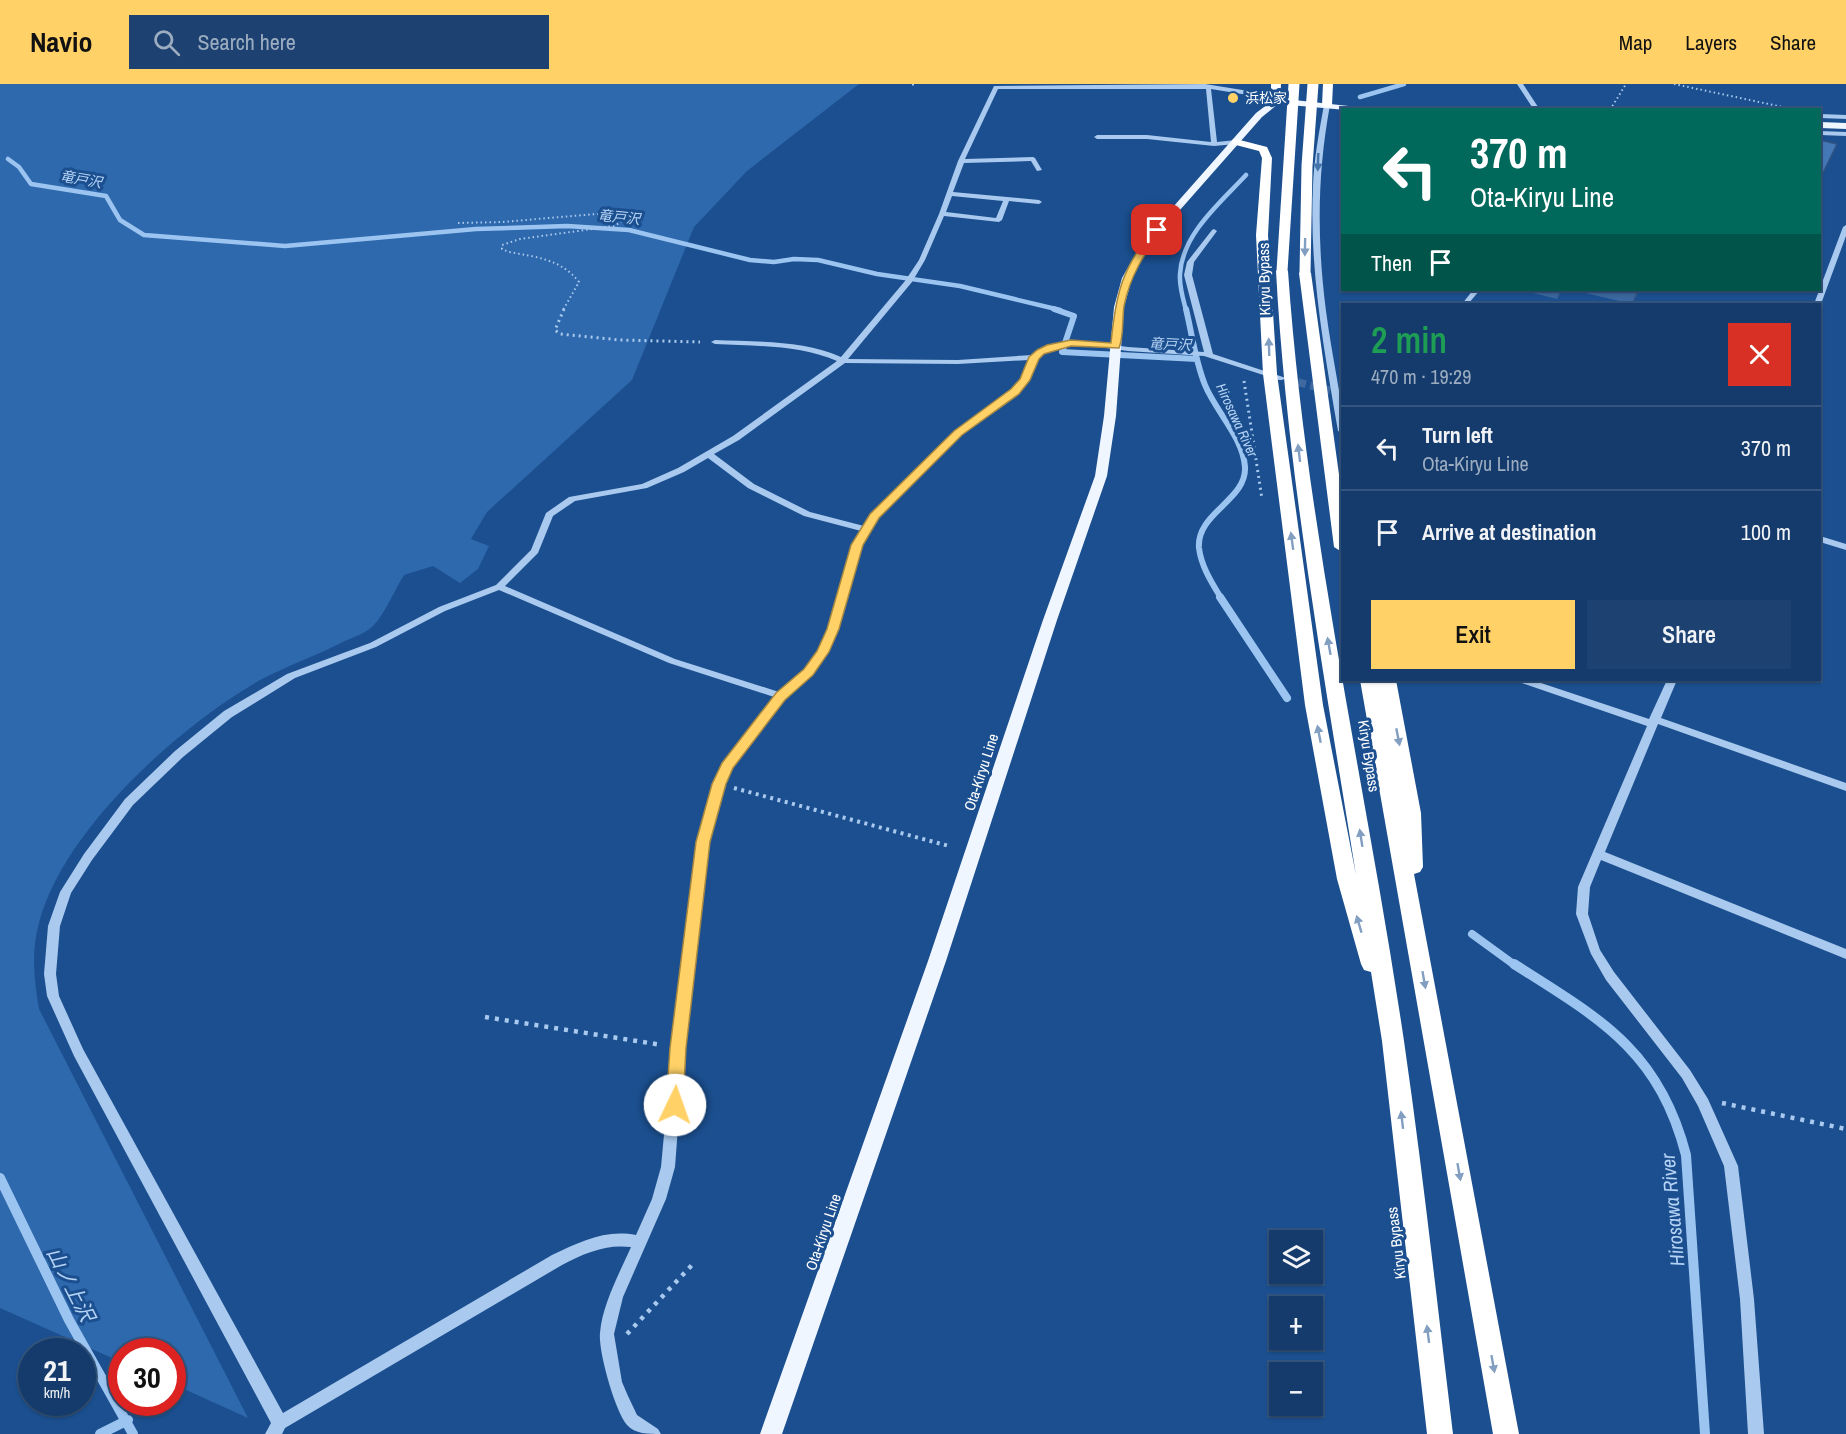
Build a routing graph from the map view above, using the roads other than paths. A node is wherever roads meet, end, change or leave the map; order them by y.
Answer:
1 (1276, 84) edge
2 (1294, 84) edge
3 (1313, 84) edge
4 (1328, 84) edge
5 (1520, 84) edge
6 (1527, 84) edge
7 (1004, 85) edge
8 (1208, 86) edge
9 (1276, 101) junction
10 (1327, 105) junction
11 (1359, 108) edge
12 (1536, 108) edge
13 (1821, 116) edge
14 (1846, 117) edge
15 (1821, 125) edge
16 (1846, 126) edge
17 (1821, 133) edge
18 (1846, 134) edge
19 (1097, 137) dead end
20 (1236, 142) junction
21 (1214, 144) junction
22 (961, 161) junction
23 (1039, 170) dead end
24 (950, 194) junction
25 (1006, 198) junction
26 (1039, 202) dead end
27 (942, 214) junction
28 (1846, 227) edge
29 (1214, 231) dead end
30 (1837, 251) junction
31 (1846, 253) edge
32 (1475, 291) edge
33 (1466, 303) edge
34 (1817, 303) edge
35 (715, 342) road end
36 (1116, 346) junction
37 (1207, 354) junction
38 (1034, 357) junction
39 (843, 361) junction
40 (1276, 376) junction
41 (1339, 393) edge
42 (1341, 418) edge
43 (710, 455) junction
44 (865, 529) junction
45 (1821, 539) edge
46 (1341, 540) edge
47 (1846, 547) edge
48 (499, 587) junction
49 (1369, 681) edge
50 (1387, 681) edge
51 (1526, 681) edge
52 (1672, 681) edge
53 (781, 696) junction
54 (1653, 721) junction
55 (1846, 787) edge
56 (1599, 854) junction
57 (1414, 922) junction
58 (1846, 954) edge
59 (1393, 1041) junction
60 (641, 1242) junction
61 (277, 1429) edge
62 (653, 1434) edge
63 (771, 1434) edge
64 (1440, 1434) edge
65 (1506, 1434) edge
66 (1756, 1434) edge

1 - 9 highway
59 -> 2 highway, Kiryu Bypass, bridge
3 -> 46 highway, bridge
4 - 10 highway
5 - 6 street
5 - 12 street
7 - 8 street
7 - 22 street
8 - 9 street
8 - 21 street
9 - 10 main road
9 - 20 main road, Ota-Kiryu Line
10 - 11 main road
10 -> 41 street
13 - 14 street
15 - 16 main road
17 - 18 street
19 - 21 street
20 - 21 street
20 - 36 main road, Ota-Kiryu Line
40 -> 20 highway
22 - 23 street
22 - 24 street
24 - 25 street
24 - 27 street
25 - 26 street
25 - 27 street
27 - 39 street
28 - 30 street
29 - 37 street
30 - 31 street
30 - 34 street
32 - 33 street
35 - 39 street
36 - 37 street
36 - 38 street
36 - 63 main road, Ota-Kiryu Line
37 - 40 street
38 - 39 street
38 - 44 street
39 - 43 street
59 -> 40 highway
41 - 42 street
43 - 44 street
43 - 48 street
44 - 53 street
45 - 47 street
48 - 53 street
48 - 61 street
49 - 57 highway, Kiryu Bypass
50 -> 57 highway
51 - 54 street
52 - 54 street
53 - 60 street
54 - 55 street
54 - 56 street
56 - 58 street
56 - 66 street
57 -> 65 highway, Kiryu Bypass
64 -> 59 highway, Kiryu Bypass
60 - 61 street
60 - 62 street

